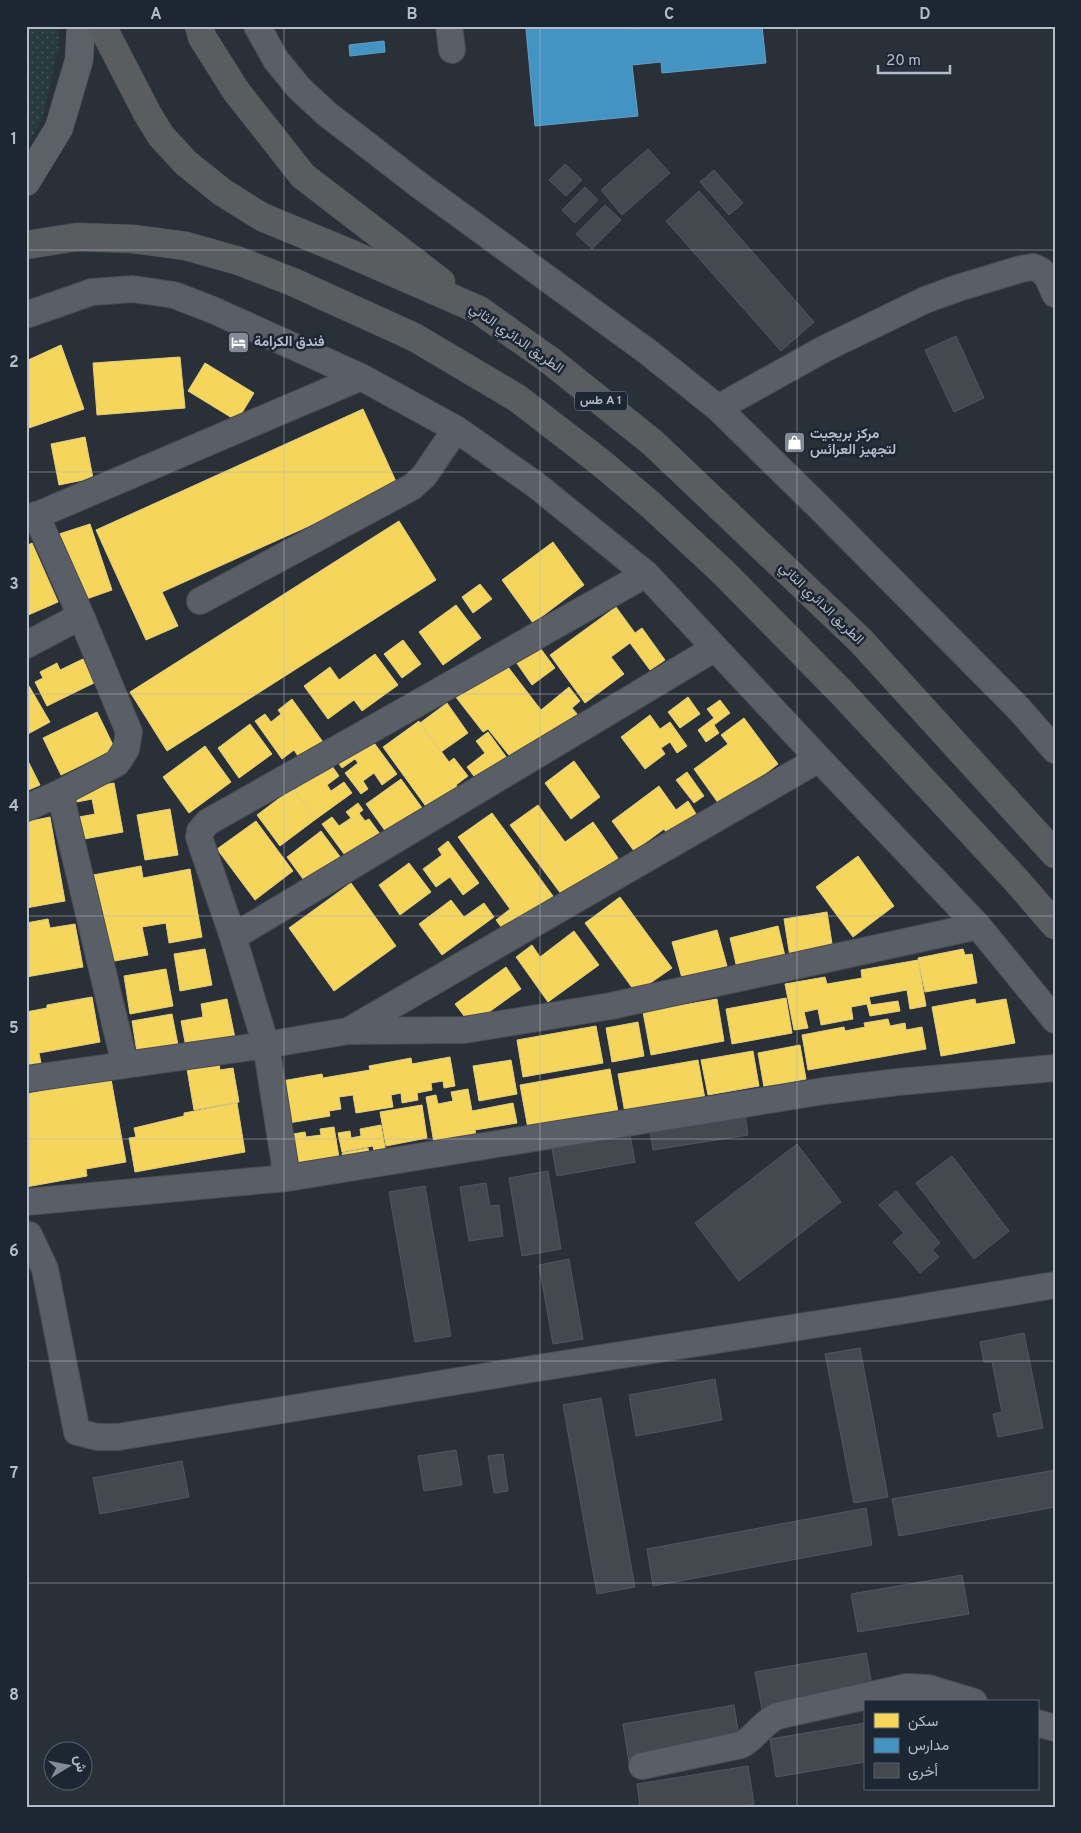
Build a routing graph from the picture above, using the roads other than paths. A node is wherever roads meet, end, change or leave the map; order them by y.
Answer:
1 (81, 26) edge
2 (102, 26) edge
3 (199, 26) edge
4 (257, 26) edge
5 (26, 182) edge
6 (26, 246) edge
7 (1055, 294) edge
8 (479, 310) junction
9 (26, 315) edge
10 (361, 377) junction
11 (718, 408) junction
12 (456, 429) junction
13 (31, 517) edge
14 (646, 574) junction
15 (200, 601) dead end
16 (81, 616) junction
17 (26, 645) edge
18 (715, 648) junction
19 (1055, 750) edge
20 (819, 759) junction
21 (60, 793) junction
22 (26, 808) edge
23 (1055, 854) edge
24 (1055, 925) edge
25 (978, 926) junction
26 (232, 937) junction
27 (1055, 1020) edge
28 (348, 1031) junction
29 (266, 1045) junction
30 (125, 1065) junction
31 (1055, 1068) edge
32 (26, 1079) edge
33 (287, 1178) junction
34 (26, 1202) edge
35 (26, 1235) edge
36 (1055, 1284) edge
37 (968, 1700) edge
38 (1038, 1723) edge
39 (1055, 1728) edge
40 (642, 1766) dead end

1 - 5 main road
2 - 8 highway, الطريق الدائري الثاني / طس A 1
3 - 8 highway
4 - 11 street
6 - 24 highway
7 - 11 street
8 - 23 highway, الطريق الدائري الثاني / طس A 1
9 - 10 street
10 - 12 street
10 - 13 street
11 - 19 street
12 - 14 street
12 - 15 street
13 - 16 street
14 - 18 street
14 - 26 street
16 - 17 street
16 - 21 street
18 - 20 street
18 - 26 street
20 - 25 street
20 - 28 street
21 - 22 street
21 - 30 street
25 - 27 street
25 - 28 street
26 - 29 street
28 - 29 street
29 - 30 street
29 - 33 street
30 - 32 street
31 - 33 street
33 - 34 street
35 - 36 street
37 - 40 street
38 - 39 street

